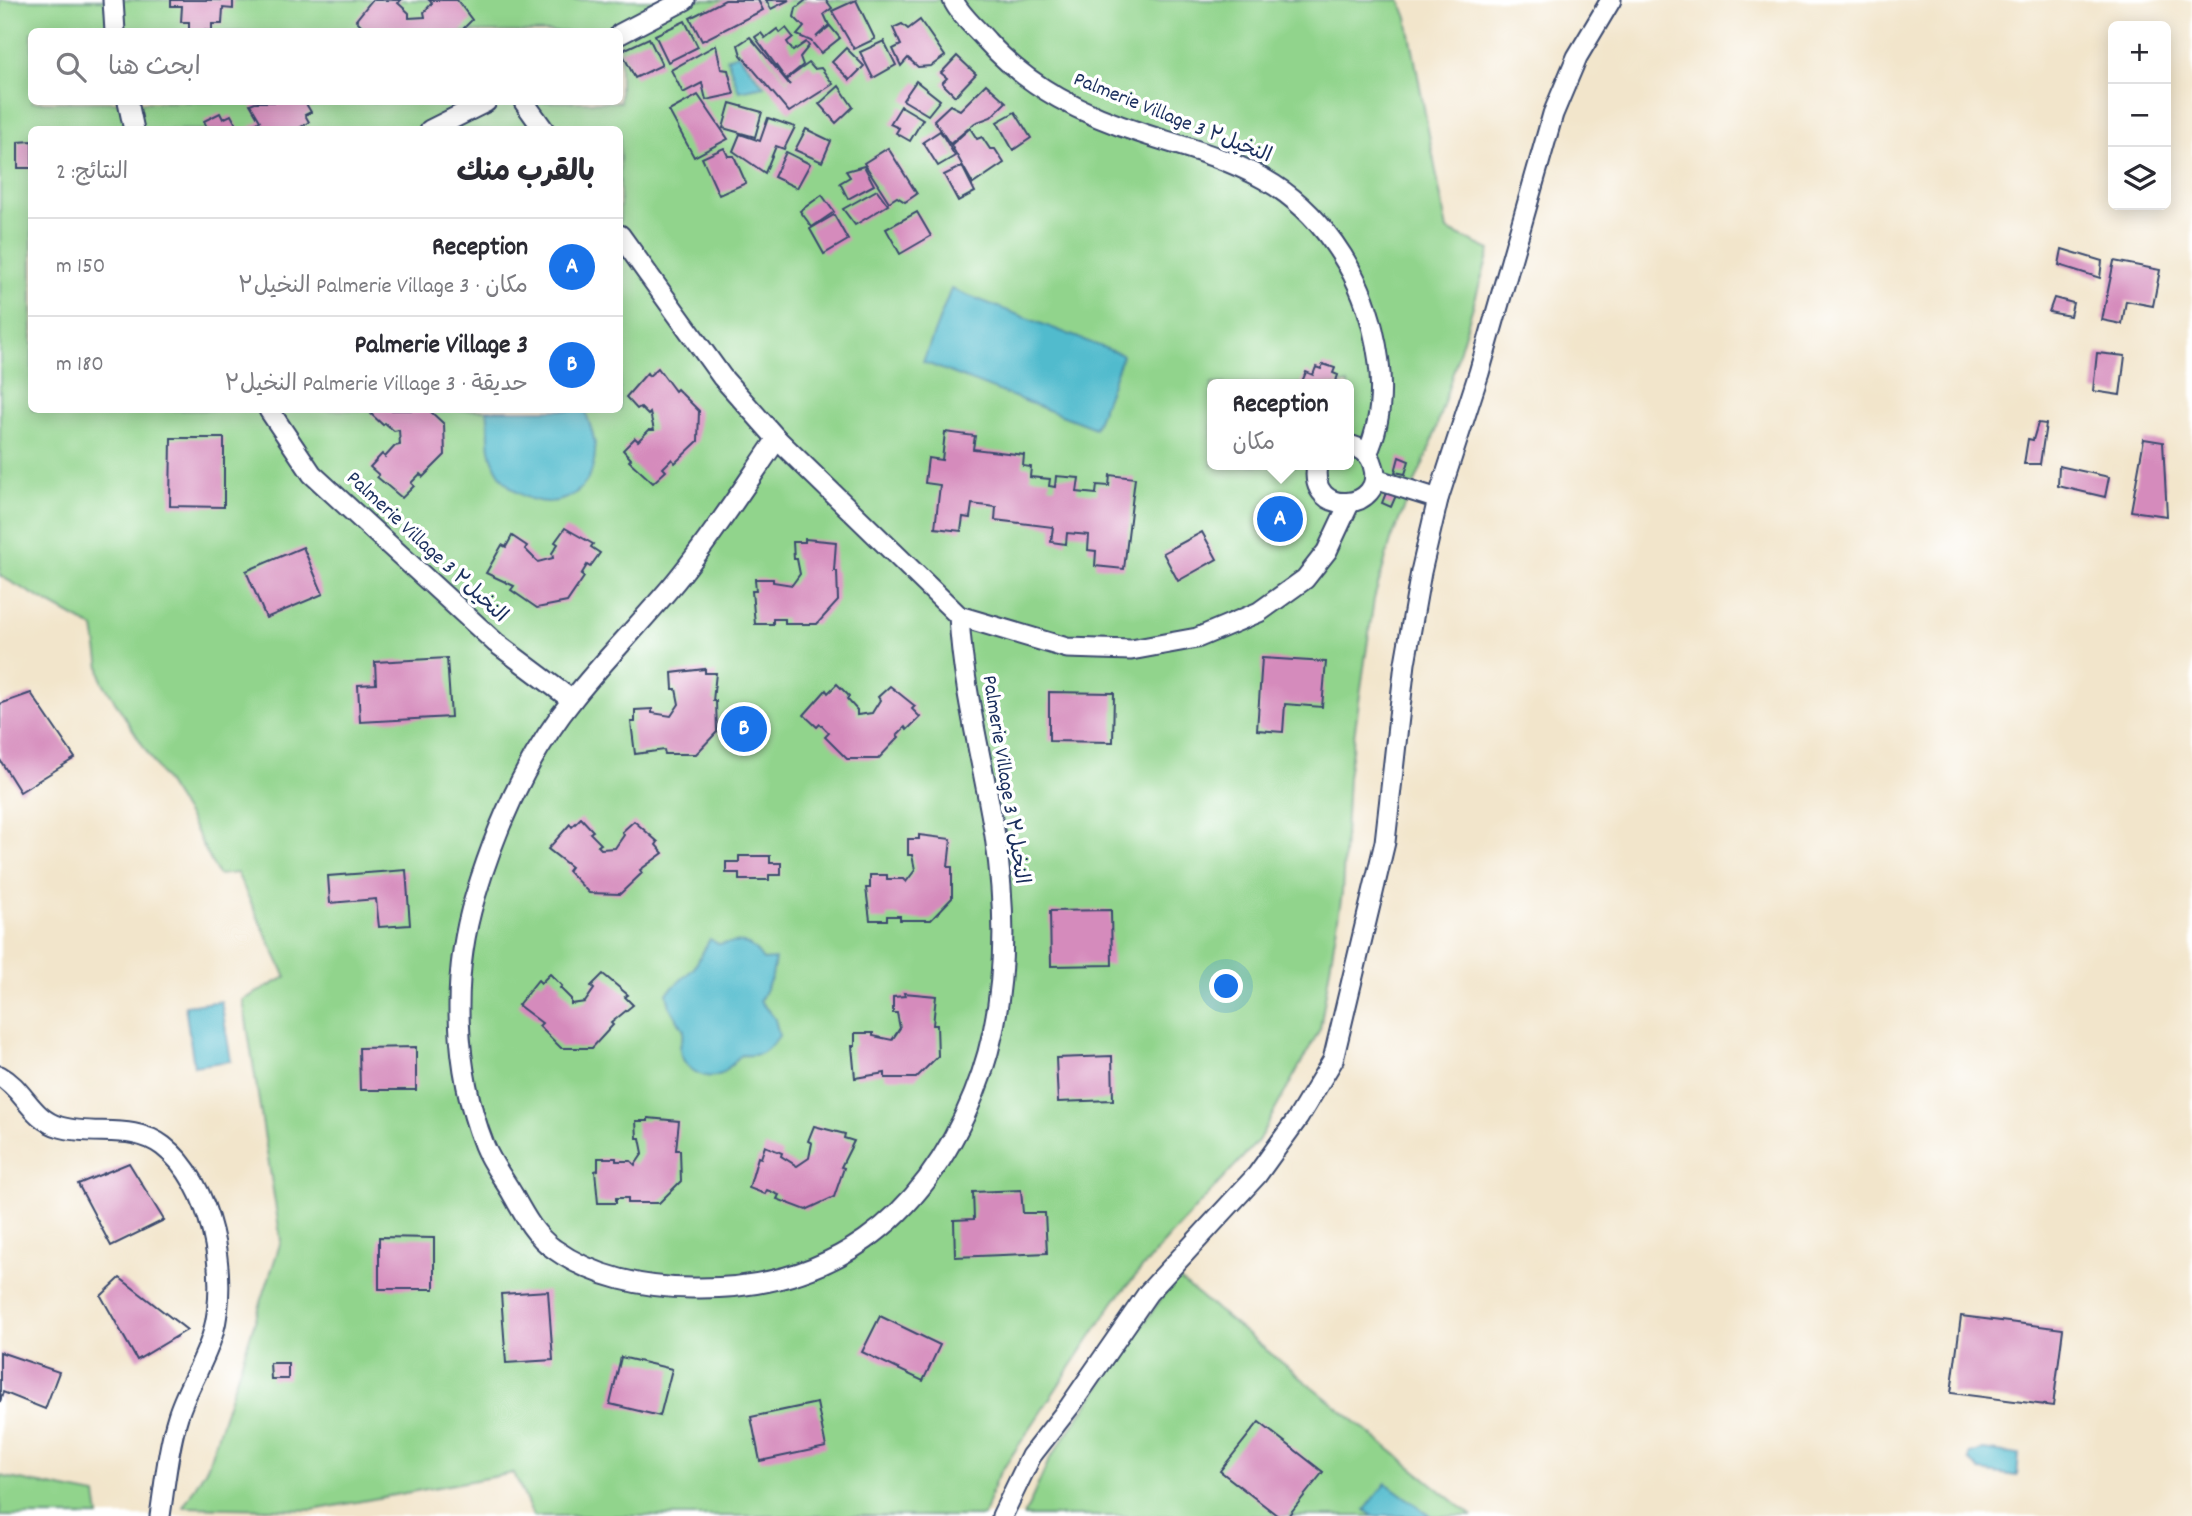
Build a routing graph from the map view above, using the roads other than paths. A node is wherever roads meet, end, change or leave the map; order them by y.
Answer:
1 (113, 0) edge
2 (685, 0) edge
3 (953, 0) edge
4 (1611, 0) edge
5 (116, 28) edge
6 (623, 32) edge
7 (129, 105) edge
8 (480, 105) edge
9 (526, 105) edge
10 (133, 126) edge
11 (438, 126) edge
12 (541, 126) edge
13 (623, 239) edge
14 (271, 413) edge
15 (777, 439) junction
16 (1354, 448) edge
17 (1367, 454) junction
18 (1316, 470) edge
19 (1374, 479) junction
20 (1438, 499) junction
21 (1349, 504) junction
22 (959, 616) junction
23 (572, 700) junction
24 (0, 1076) edge
25 (160, 1516) edge
26 (1002, 1516) edge

1 - 5 street
2 - 6 street
3 - 17 street, Palmerie Village 3 النخيل٣
4 - 20 street
7 - 10 street
8 - 11 street
9 - 12 street
13 - 15 street
14 - 23 street, Palmerie Village 3 النخيل٣
15 - 22 street
15 - 23 street, Palmerie Village 3 النخيل٣
16 - 17 street
17 - 19 street
18 - 21 street
19 - 20 street
19 - 21 street
20 - 26 street
21 - 22 street
22 - 23 street, Palmerie Village 3 النخيل٣
24 - 25 street

